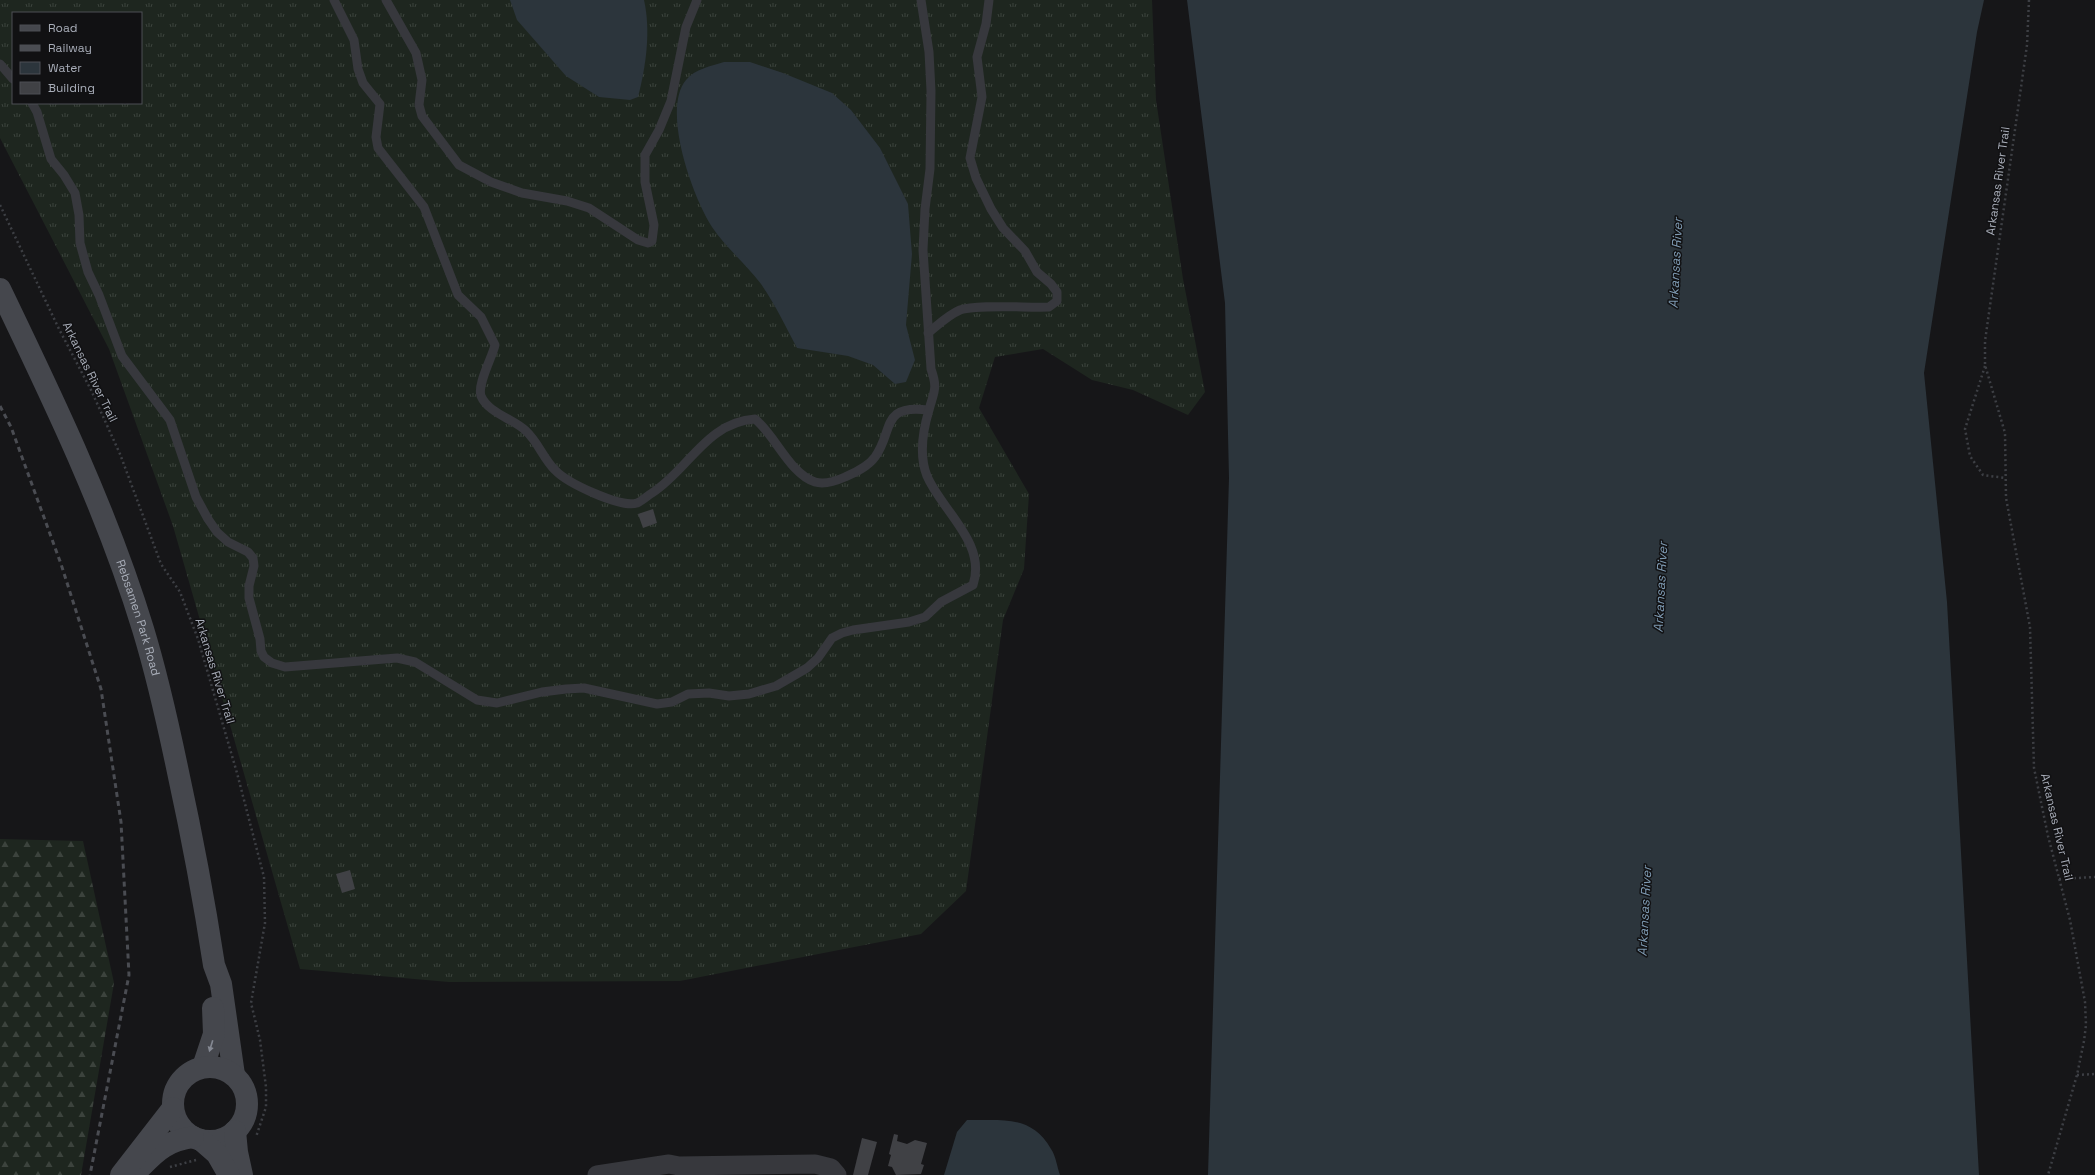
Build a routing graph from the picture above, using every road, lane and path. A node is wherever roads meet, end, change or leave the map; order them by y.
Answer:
1 (334, 0) edge
2 (386, 0) edge
3 (697, 0) edge
4 (921, 0) edge
5 (989, 0) edge
6 (2029, 0) edge
7 (0, 64) edge
8 (12, 78) edge
9 (33, 104) edge
10 (0, 205) edge
11 (0, 289) edge
12 (928, 333) junction
13 (1985, 365) junction
14 (928, 410) junction
15 (2005, 478) junction
16 (2095, 877) edge
17 (2059, 879) junction
18 (214, 965) junction
19 (203, 1067) junction
20 (2095, 1074) edge
21 (234, 1075) junction
22 (2077, 1075) junction
23 (173, 1108) junction
24 (235, 1131) junction
25 (256, 1141) dead end
26 (199, 1145) junction
27 (164, 1168) dead end
28 (121, 1175) edge
29 (134, 1175) edge
30 (229, 1175) edge
31 (242, 1175) edge
32 (597, 1175) edge
33 (838, 1175) edge
34 (2048, 1175) edge

1 - 14 lane
2 - 3 lane
4 - 12 lane
5 - 12 lane
6 - 13 path, Arkansas River Trail
7 - 8 lane
9 - 14 lane
10 - 25 path, Arkansas River Trail
11 - 18 street, Rebsamen Park Road
12 - 14 lane
13 - 15 path, Arkansas River Trail
13 - 15 path, Arkansas River Trail
15 - 17 path, Arkansas River Trail
16 - 17 path
17 - 22 path, Arkansas River Trail
18 -> 19 street, Rebsamen Park Road
18 - 21 street, Rebsamen Park Road
19 - 21 street
19 - 23 street
20 - 22 path
21 - 24 street, Rebsamen Park Road
22 - 34 path, Arkansas River Trail
23 - 26 street
23 - 28 street
24 - 26 street
24 - 31 street
26 - 27 path
26 - 29 street
26 - 30 street
32 - 33 street

